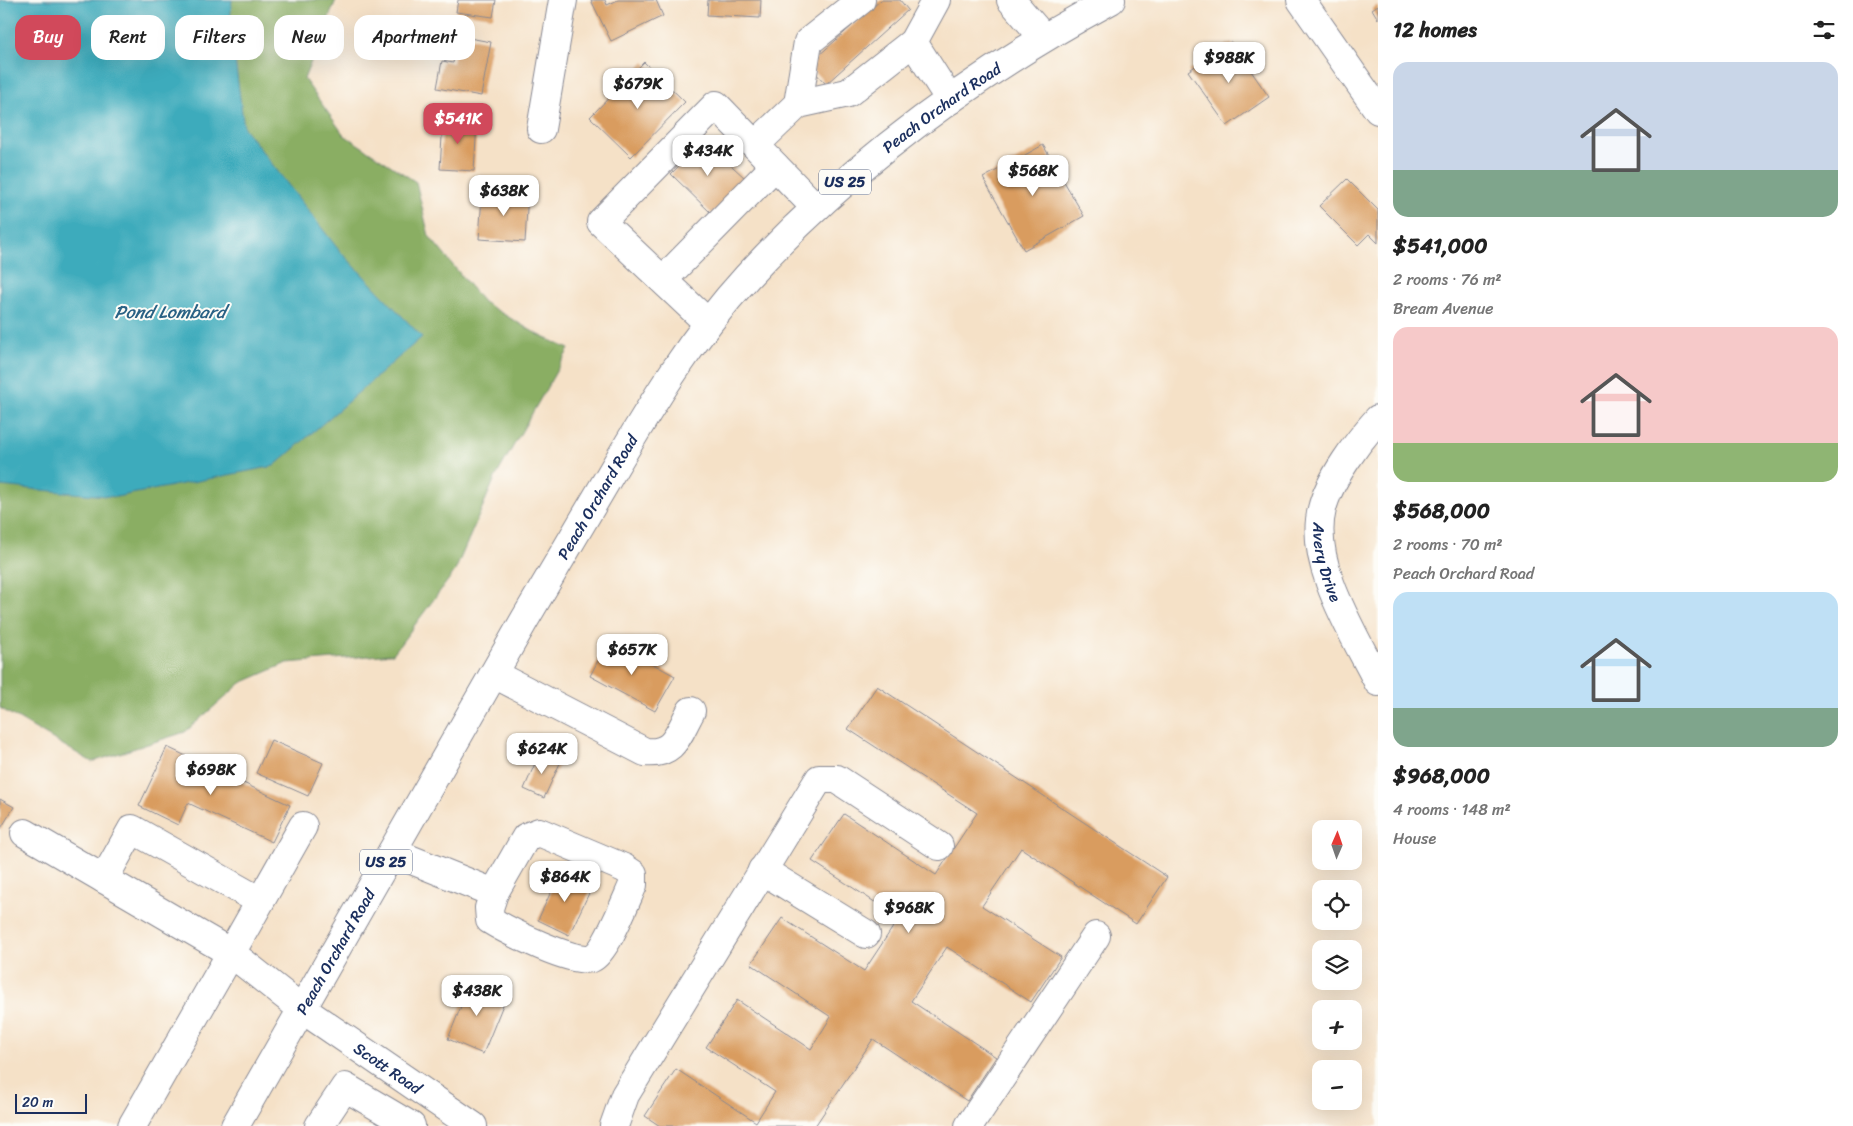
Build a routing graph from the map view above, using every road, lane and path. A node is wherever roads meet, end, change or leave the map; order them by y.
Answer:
1 (563, 0) edge
2 (862, 0) edge
3 (936, 0) edge
4 (1011, 0) edge
5 (1111, 0) edge
6 (1301, 0) edge
7 (1043, 37) junction
8 (912, 42) junction
9 (950, 100) junction
10 (798, 104) junction
11 (1378, 110) edge
12 (542, 129) dead end
13 (755, 145) junction
14 (775, 166) junction
15 (816, 208) junction
16 (663, 280) junction
17 (708, 323) junction
18 (1378, 419) edge
19 (494, 674) junction
20 (1378, 682) edge
21 (691, 711) dead end
22 (302, 826) dead end
23 (25, 833) dead end
24 (939, 846) dead end
25 (392, 852) junction
26 (762, 870) junction
27 (104, 879) junction
28 (494, 893) junction
29 (260, 901) junction
30 (866, 934) dead end
31 (1096, 936) dead end
32 (231, 953) junction
33 (302, 1009) junction
34 (132, 1126) edge
35 (235, 1126) edge
36 (319, 1126) edge
37 (411, 1126) edge
38 (473, 1126) edge
39 (614, 1126) edge
40 (969, 1126) edge

1 - 12 main road
2 - 10 main road
3 - 8 main road
4 - 7 main road
5 - 7 main road, Peach Orchard Road / US 25
6 - 11 main road
7 - 9 main road, Peach Orchard Road / US 25
8 - 9 main road
8 - 10 main road
9 - 15 main road, Peach Orchard Road / US 25
10 - 13 main road
13 - 14 main road
13 - 16 main road
14 - 15 main road
14 - 16 main road
15 - 17 main road, Peach Orchard Road / US 25
16 - 17 main road
17 - 19 main road, Peach Orchard Road / US 25
18 - 20 main road, Avery Drive
19 - 21 main road
19 - 25 main road, Peach Orchard Road / US 25
22 - 29 main road
23 - 27 main road, Scott Road
24 - 26 main road
25 - 28 main road
25 - 33 main road, Peach Orchard Road / US 25
26 - 30 main road
26 - 39 main road
27 - 29 main road
27 - 32 main road, Scott Road
28 - 28 main road
29 - 32 main road
31 - 40 main road
32 - 33 main road, Scott Road
32 - 34 main road
33 - 35 main road, Peach Orchard Road / US 25
33 - 38 main road, Scott Road
36 - 37 main road

